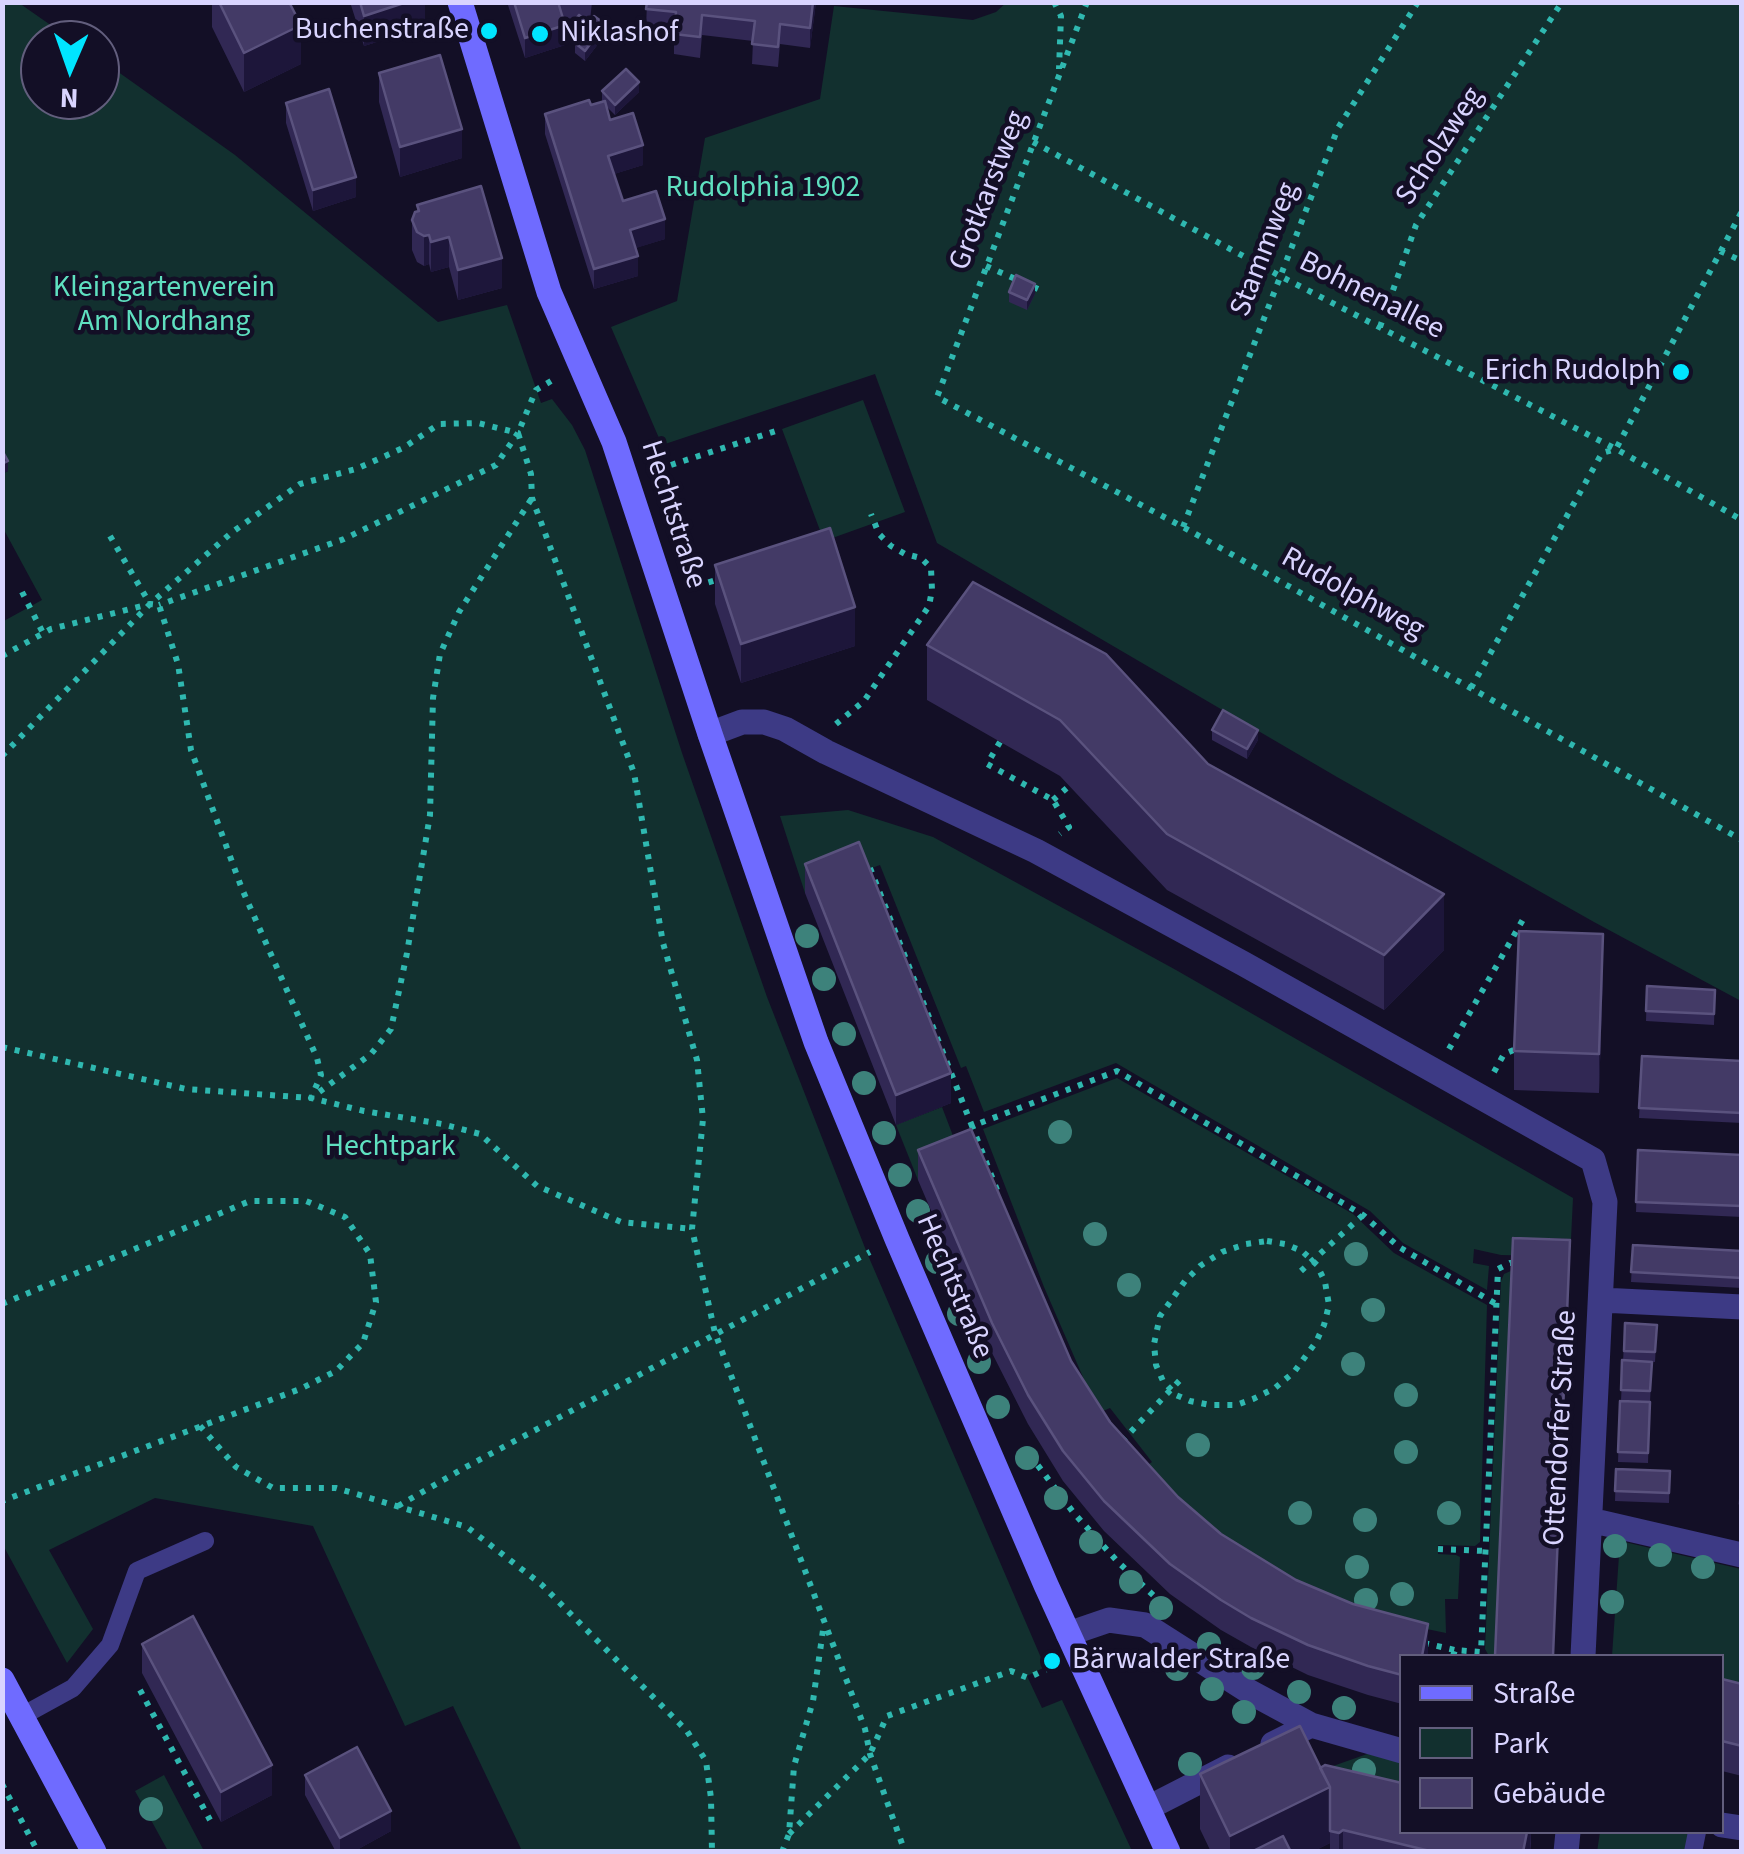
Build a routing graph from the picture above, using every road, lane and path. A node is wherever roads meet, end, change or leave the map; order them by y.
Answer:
1 (460, 2) edge
2 (1054, 2) edge
3 (1087, 2) edge
4 (1418, 2) edge
5 (1562, 2) edge
6 (1059, 73) junction
7 (1032, 142) junction
8 (1742, 211) edge
9 (1720, 250) junction
10 (1742, 260) edge
11 (986, 266) junction
12 (1280, 276) junction
13 (1038, 288) edge
14 (1380, 327) junction
15 (551, 381) dead end
16 (937, 397) joint
17 (782, 429) dead end
18 (518, 433) junction
19 (1616, 449) junction
20 (671, 465) dead end
21 (532, 498) junction
22 (871, 514) dead end
23 (1742, 520) edge
24 (1183, 526) junction
25 (110, 536) dead end
26 (737, 574) edge
27 (696, 586) dead end
28 (22, 592) dead end
29 (155, 604) junction
30 (47, 631) junction
31 (2, 656) edge
32 (1471, 688) junction
33 (710, 734) junction
34 (1000, 742) dead end
35 (811, 743) junction
36 (2, 756) edge
37 (1069, 786) dead end
38 (1052, 800) junction
39 (1742, 840) edge
40 (1036, 851) junction
41 (870, 868) edge
42 (1525, 916) dead end
43 (2, 1047) edge
44 (1436, 1072) junction
45 (312, 1098) junction
46 (972, 1126) junction
47 (1001, 1199) edge
48 (1363, 1215) junction
49 (692, 1230) junction
50 (870, 1252) dead end
51 (1313, 1260) junction
52 (1528, 1264) edge
53 (1301, 1271) dead end
54 (1601, 1300) junction
55 (2, 1304) edge
56 (1496, 1304) junction
57 (1742, 1307) edge
58 (715, 1333) junction
59 (1180, 1379) dead end
60 (1170, 1390) junction
61 (200, 1426) junction
62 (1109, 1432) edge
63 (1030, 1455) dead end
64 (2, 1500) edge
65 (397, 1506) junction
66 (1590, 1520) junction
67 (204, 1542) dead end
68 (1438, 1548) dead end
69 (1484, 1552) junction
70 (1742, 1555) edge
71 (1159, 1600) dead end
72 (825, 1622) junction
73 (1068, 1634) junction
74 (1411, 1639) edge
75 (1454, 1653) edge
76 (1481, 1654) edge
77 (1583, 1654) edge
78 (1054, 1666) dead end
79 (2, 1680) edge
80 (140, 1690) dead end
81 (22, 1716) junction
82 (1310, 1725) junction
83 (1399, 1750) edge
84 (870, 1754) junction
85 (2, 1784) edge
86 (1148, 1808) junction
87 (210, 1820) dead end
88 (789, 1834) junction
89 (38, 1852) edge
90 (94, 1852) edge
91 (712, 1852) edge
92 (782, 1852) edge
93 (905, 1852) edge
94 (1168, 1852) edge

1 - 33 street, Hechtstraße
2 - 6 path
3 - 6 path, Grotkarstweg
4 - 12 path, Stammweg
5 - 14 path, Scholzweg
6 - 7 path, Grotkarstweg
7 - 11 path, Grotkarstweg
7 - 12 path, Bohnenallee
8 - 9 path
9 - 10 path
9 - 19 path
11 - 13 path
11 - 16 path, Grotkarstweg
12 - 14 path, Bohnenallee
12 - 24 path, Stammweg
14 - 19 path, Bohnenallee
15 - 18 path
16 - 24 path, Rudolphweg
17 - 20 path
18 - 21 path
18 - 29 path
18 - 29 path
19 - 23 path, Bohnenallee
19 - 32 path
21 - 45 path
21 - 49 path
22 - 35 path
24 - 32 path, Rudolphweg
25 - 29 path
26 - 27 path
28 - 30 path
29 - 30 path
29 - 36 path
29 - 45 path
30 - 31 path
32 - 39 path, Rudolphweg
33 - 35 street
33 - 73 street, Hechtstraße
34 - 38 path
35 - 40 street
37 - 38 path
38 - 40 path
40 - 44 street
41 - 46 path
42 - 44 path
43 - 45 path
44 - 54 street, Ottendorfer Straße
45 - 49 path
46 - 47 path
46 - 48 path
48 - 51 path
48 - 56 path
49 - 58 path
50 - 58 path
51 - 53 path
51 - 60 path
51 - 60 path
52 - 56 path
54 - 57 street
54 - 66 street, Ottendorfer Straße
55 - 61 path
56 - 69 path
58 - 65 path
58 - 72 path
59 - 60 path
60 - 62 path
61 - 64 path
61 - 65 path
63 - 71 path
65 - 91 path
66 - 70 street
66 - 77 street, Ottendorfer Straße
67 - 81 lane
68 - 69 path
69 - 76 path
72 - 84 path
72 - 88 path
73 - 82 street
73 - 86 street, Hechtstraße
74 - 75 path
75 - 76 path
78 - 84 path
79 - 81 street
80 - 87 path
81 - 90 street
82 - 83 street
82 - 86 street
84 - 88 path
84 - 93 path
85 - 89 path
86 - 94 street, Hechtstraße
88 - 92 path

